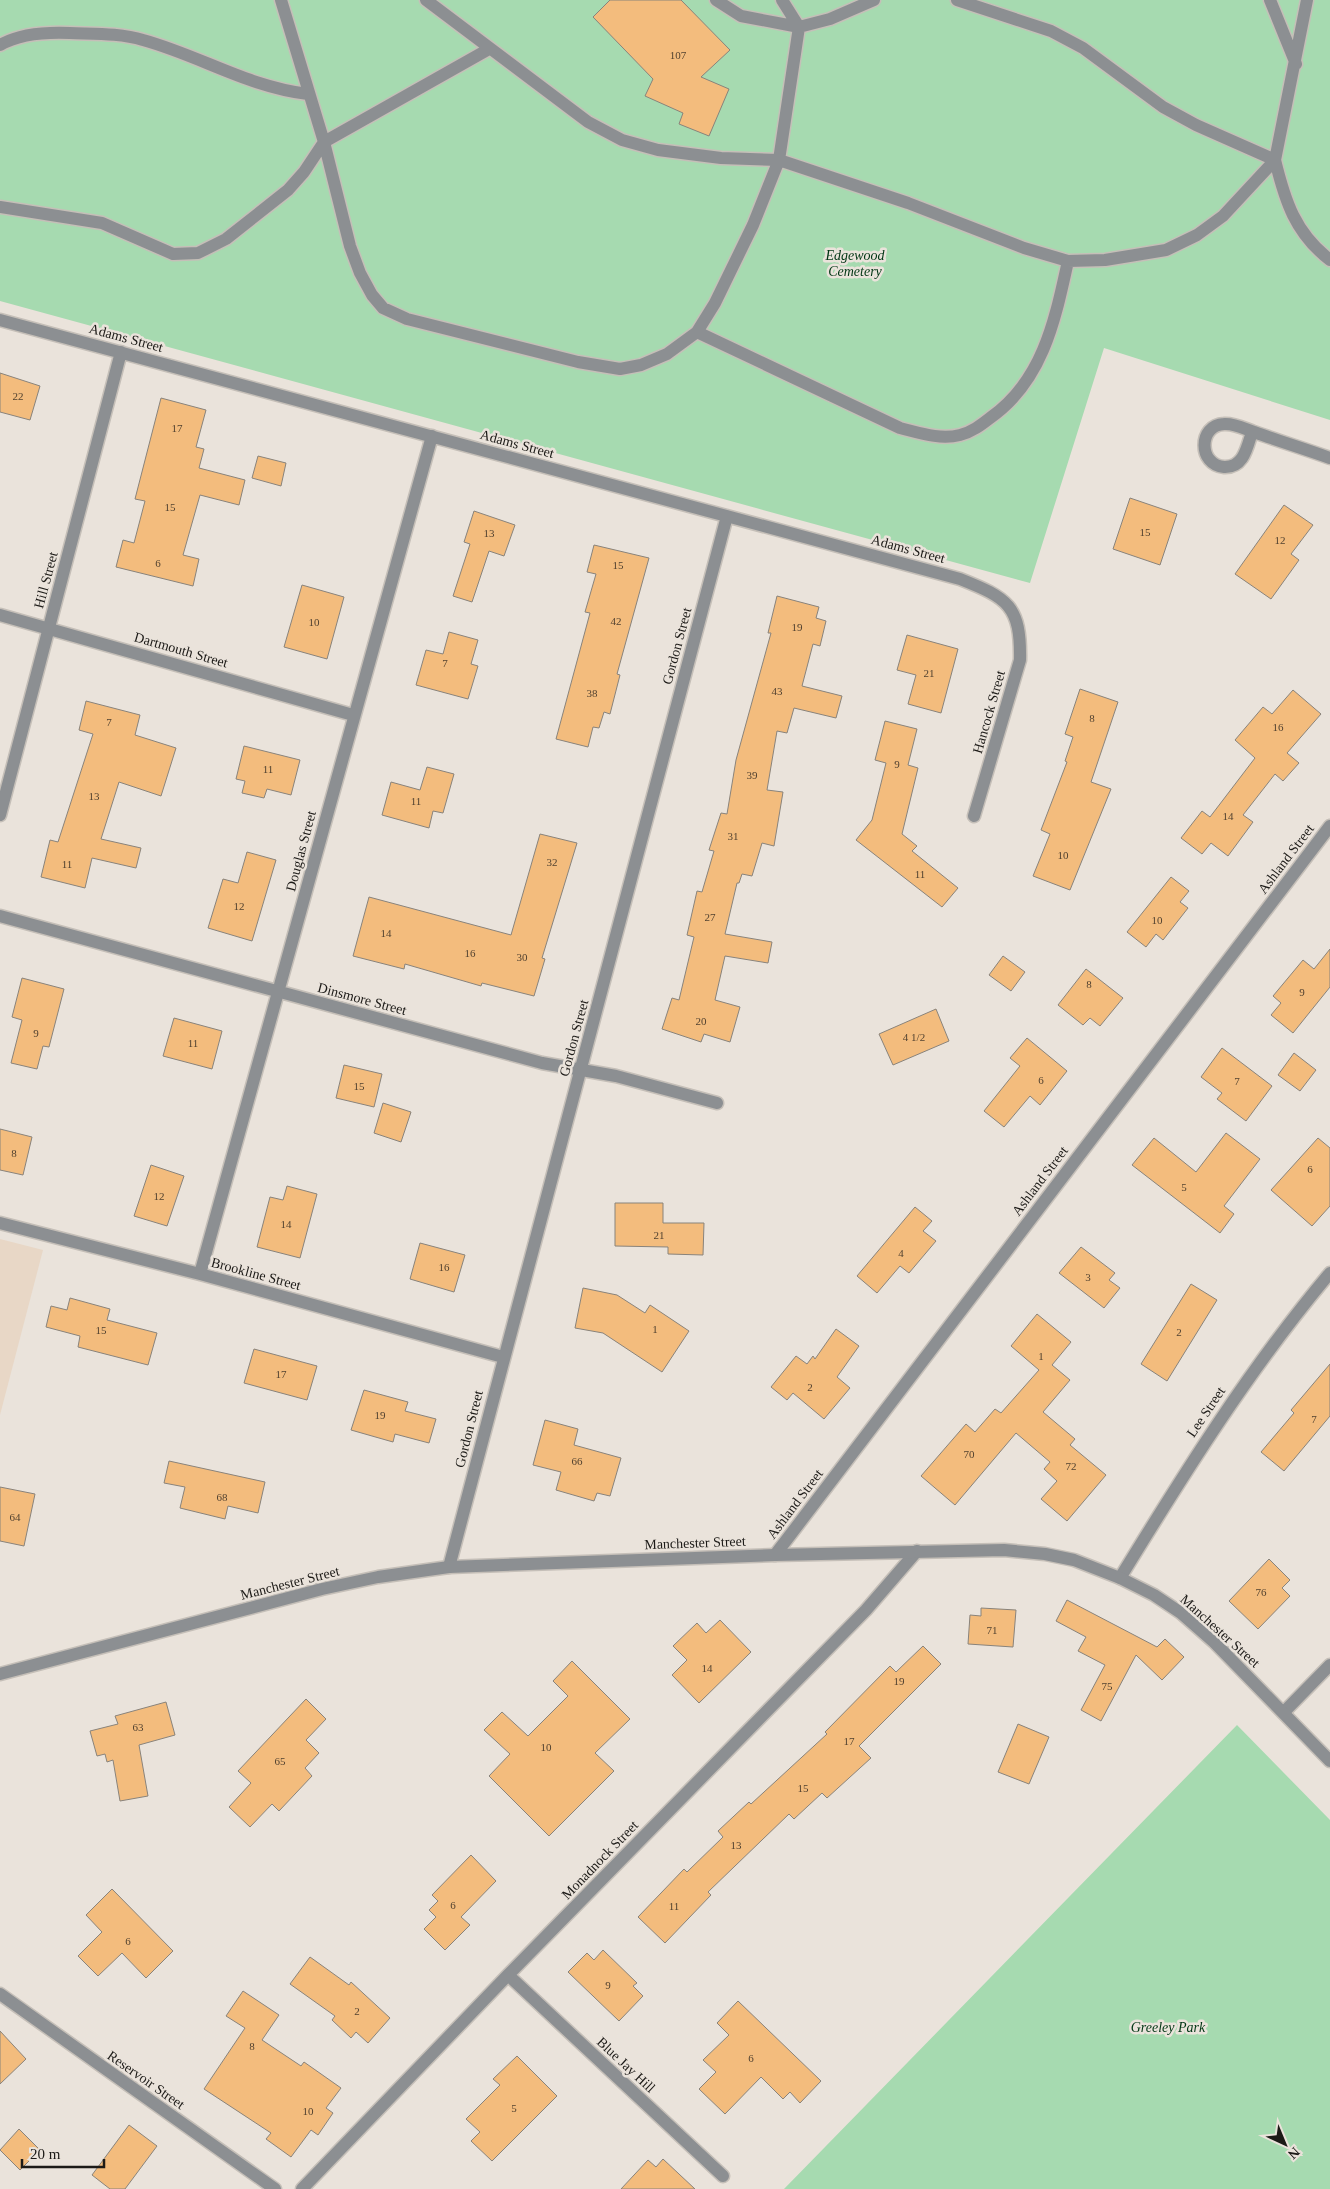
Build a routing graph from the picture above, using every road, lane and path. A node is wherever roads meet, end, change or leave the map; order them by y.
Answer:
1 (282, 0) edge
2 (426, 0) edge
3 (716, 0) edge
4 (782, 0) edge
5 (874, 0) edge
6 (957, 0) edge
7 (1270, 0) edge
8 (1307, 0) edge
9 (799, 27) junction
10 (0, 45) edge
11 (489, 48) junction
12 (1296, 64) junction
13 (308, 94) junction
14 (324, 142) junction
15 (779, 160) junction
16 (1275, 160) junction
17 (0, 207) edge
18 (1330, 260) edge
19 (1068, 261) junction
20 (0, 320) edge
21 (697, 332) junction
22 (121, 352) junction
23 (1252, 432) dead end
24 (432, 436) junction
25 (1330, 458) edge
26 (727, 516) junction
27 (0, 615) edge
28 (1015, 616) joint
29 (49, 628) junction
30 (353, 715) junction
31 (0, 815) edge
32 (974, 816) dead end
33 (1330, 826) edge
34 (0, 916) edge
35 (279, 992) junction
36 (581, 1070) junction
37 (718, 1103) dead end
38 (0, 1223) edge
39 (1330, 1273) edge
40 (200, 1274) junction
41 (503, 1357) junction
42 (917, 1551) junction
43 (775, 1555) junction
44 (449, 1566) junction
45 (1120, 1578) junction
46 (1330, 1665) edge
47 (0, 1674) edge
48 (1284, 1712) junction
49 (1330, 1761) edge
50 (508, 1975) junction
51 (0, 1994) edge
52 (723, 2176) dead end
53 (275, 2189) edge
54 (302, 2189) edge

1 - 13 street
2 - 11 street
3 - 9 street
4 - 9 street
5 - 9 street
6 - 16 street
7 - 12 street
8 - 12 street
9 - 15 street
10 - 13 street
11 - 14 street
11 - 15 street
12 - 16 street
13 - 14 street
14 - 17 street
14 - 21 street
15 - 19 street
15 - 21 street
16 - 18 street
16 - 19 street
19 - 21 street
20 - 22 street, Adams Street
22 - 24 street, Adams Street
22 - 29 street, Hill Street
23 - 25 street
24 - 26 street, Adams Street
24 - 30 street, Douglas Street
26 - 28 street, Adams Street
26 - 36 street, Gordon Street
27 - 29 street, Dartmouth Street
28 - 32 street, Hancock Street
29 - 30 street, Dartmouth Street
29 - 31 street, Hill Street
30 - 35 street, Douglas Street
33 - 43 street, Ashland Street
34 - 35 street, Dinsmore Street
35 - 36 street, Dinsmore Street
35 - 40 street, Douglas Street
36 - 37 street, Dinsmore Street
36 - 41 street, Gordon Street
38 - 40 street, Brookline Street
39 - 45 street, Lee Street
40 - 41 street, Brookline Street
41 - 44 street, Gordon Street
42 - 43 street, Manchester Street
42 - 45 street, Manchester Street
42 - 50 street, Monadnock Street
43 - 44 street, Manchester Street
44 - 47 street, Manchester Street
45 - 48 street, Manchester Street
46 - 48 street
48 - 49 street, Manchester Street
50 - 52 street, Blue Jay Hill
50 - 54 street, Monadnock Street
51 - 53 street, Reservoir Street

